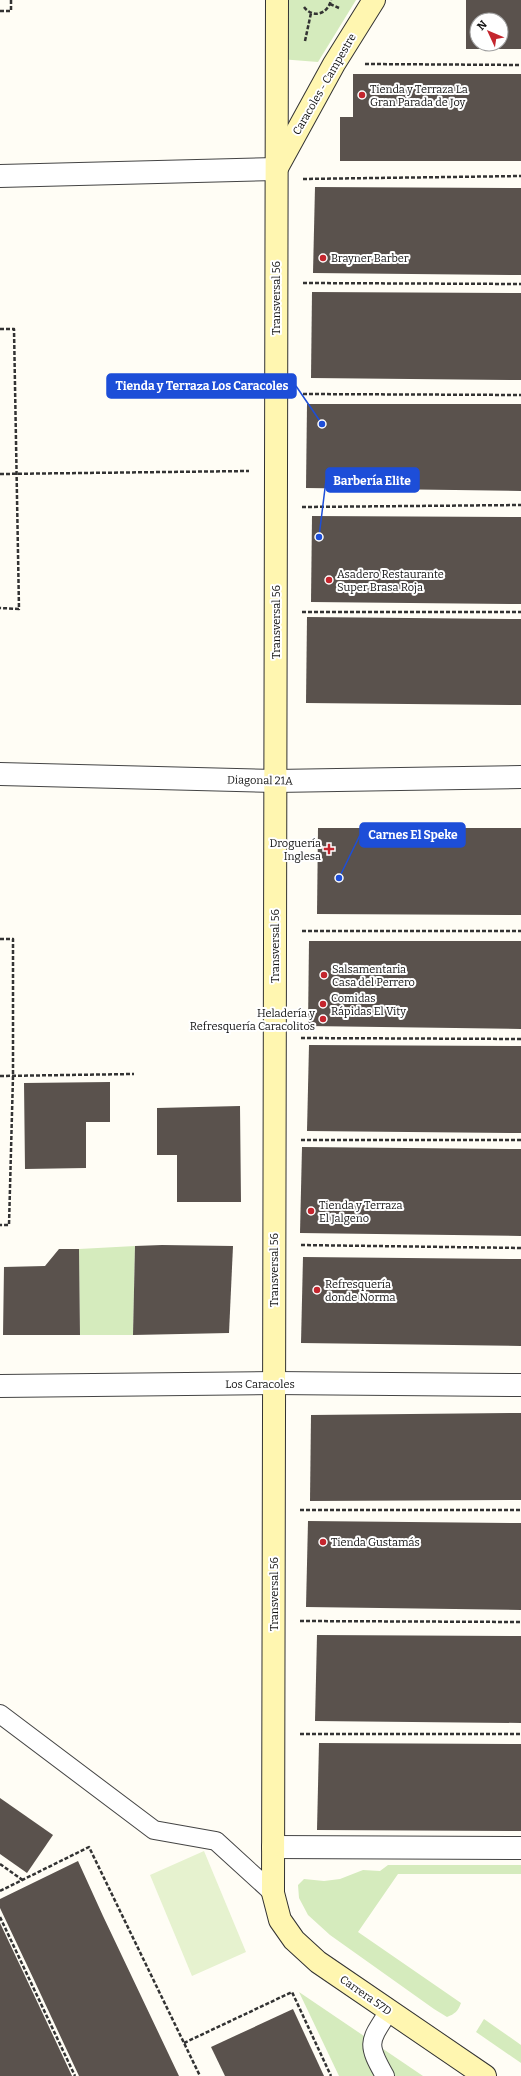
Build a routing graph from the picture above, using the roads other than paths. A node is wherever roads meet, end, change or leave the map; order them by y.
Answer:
1 (277, 0) edge
2 (374, 0) edge
3 (276, 175) junction
4 (0, 176) edge
5 (0, 774) edge
6 (521, 778) edge
7 (275, 781) junction
8 (274, 1383) junction
9 (521, 1385) edge
10 (0, 1386) edge
11 (0, 1714) edge
12 (273, 1848) junction
13 (521, 1848) edge
14 (273, 1893) junction
15 (389, 2011) junction
16 (385, 2076) edge
17 (485, 2076) edge

1 - 3 street, Transversal 56
2 - 3 street, Caracoles - Campestre
3 - 4 street
3 - 7 street, Transversal 56
5 - 7 street, Diagonal 21A
6 - 7 street, Diagonal 21A
7 - 8 street, Transversal 56
8 - 9 street, Los Caracoles
8 - 10 street, Los Caracoles
8 - 12 street, Transversal 56
11 - 14 lane
12 - 13 street
12 - 14 street, Transversal 56
14 - 15 street, Carrera 57D
15 - 16 lane
15 - 17 street, Carrera 57D

